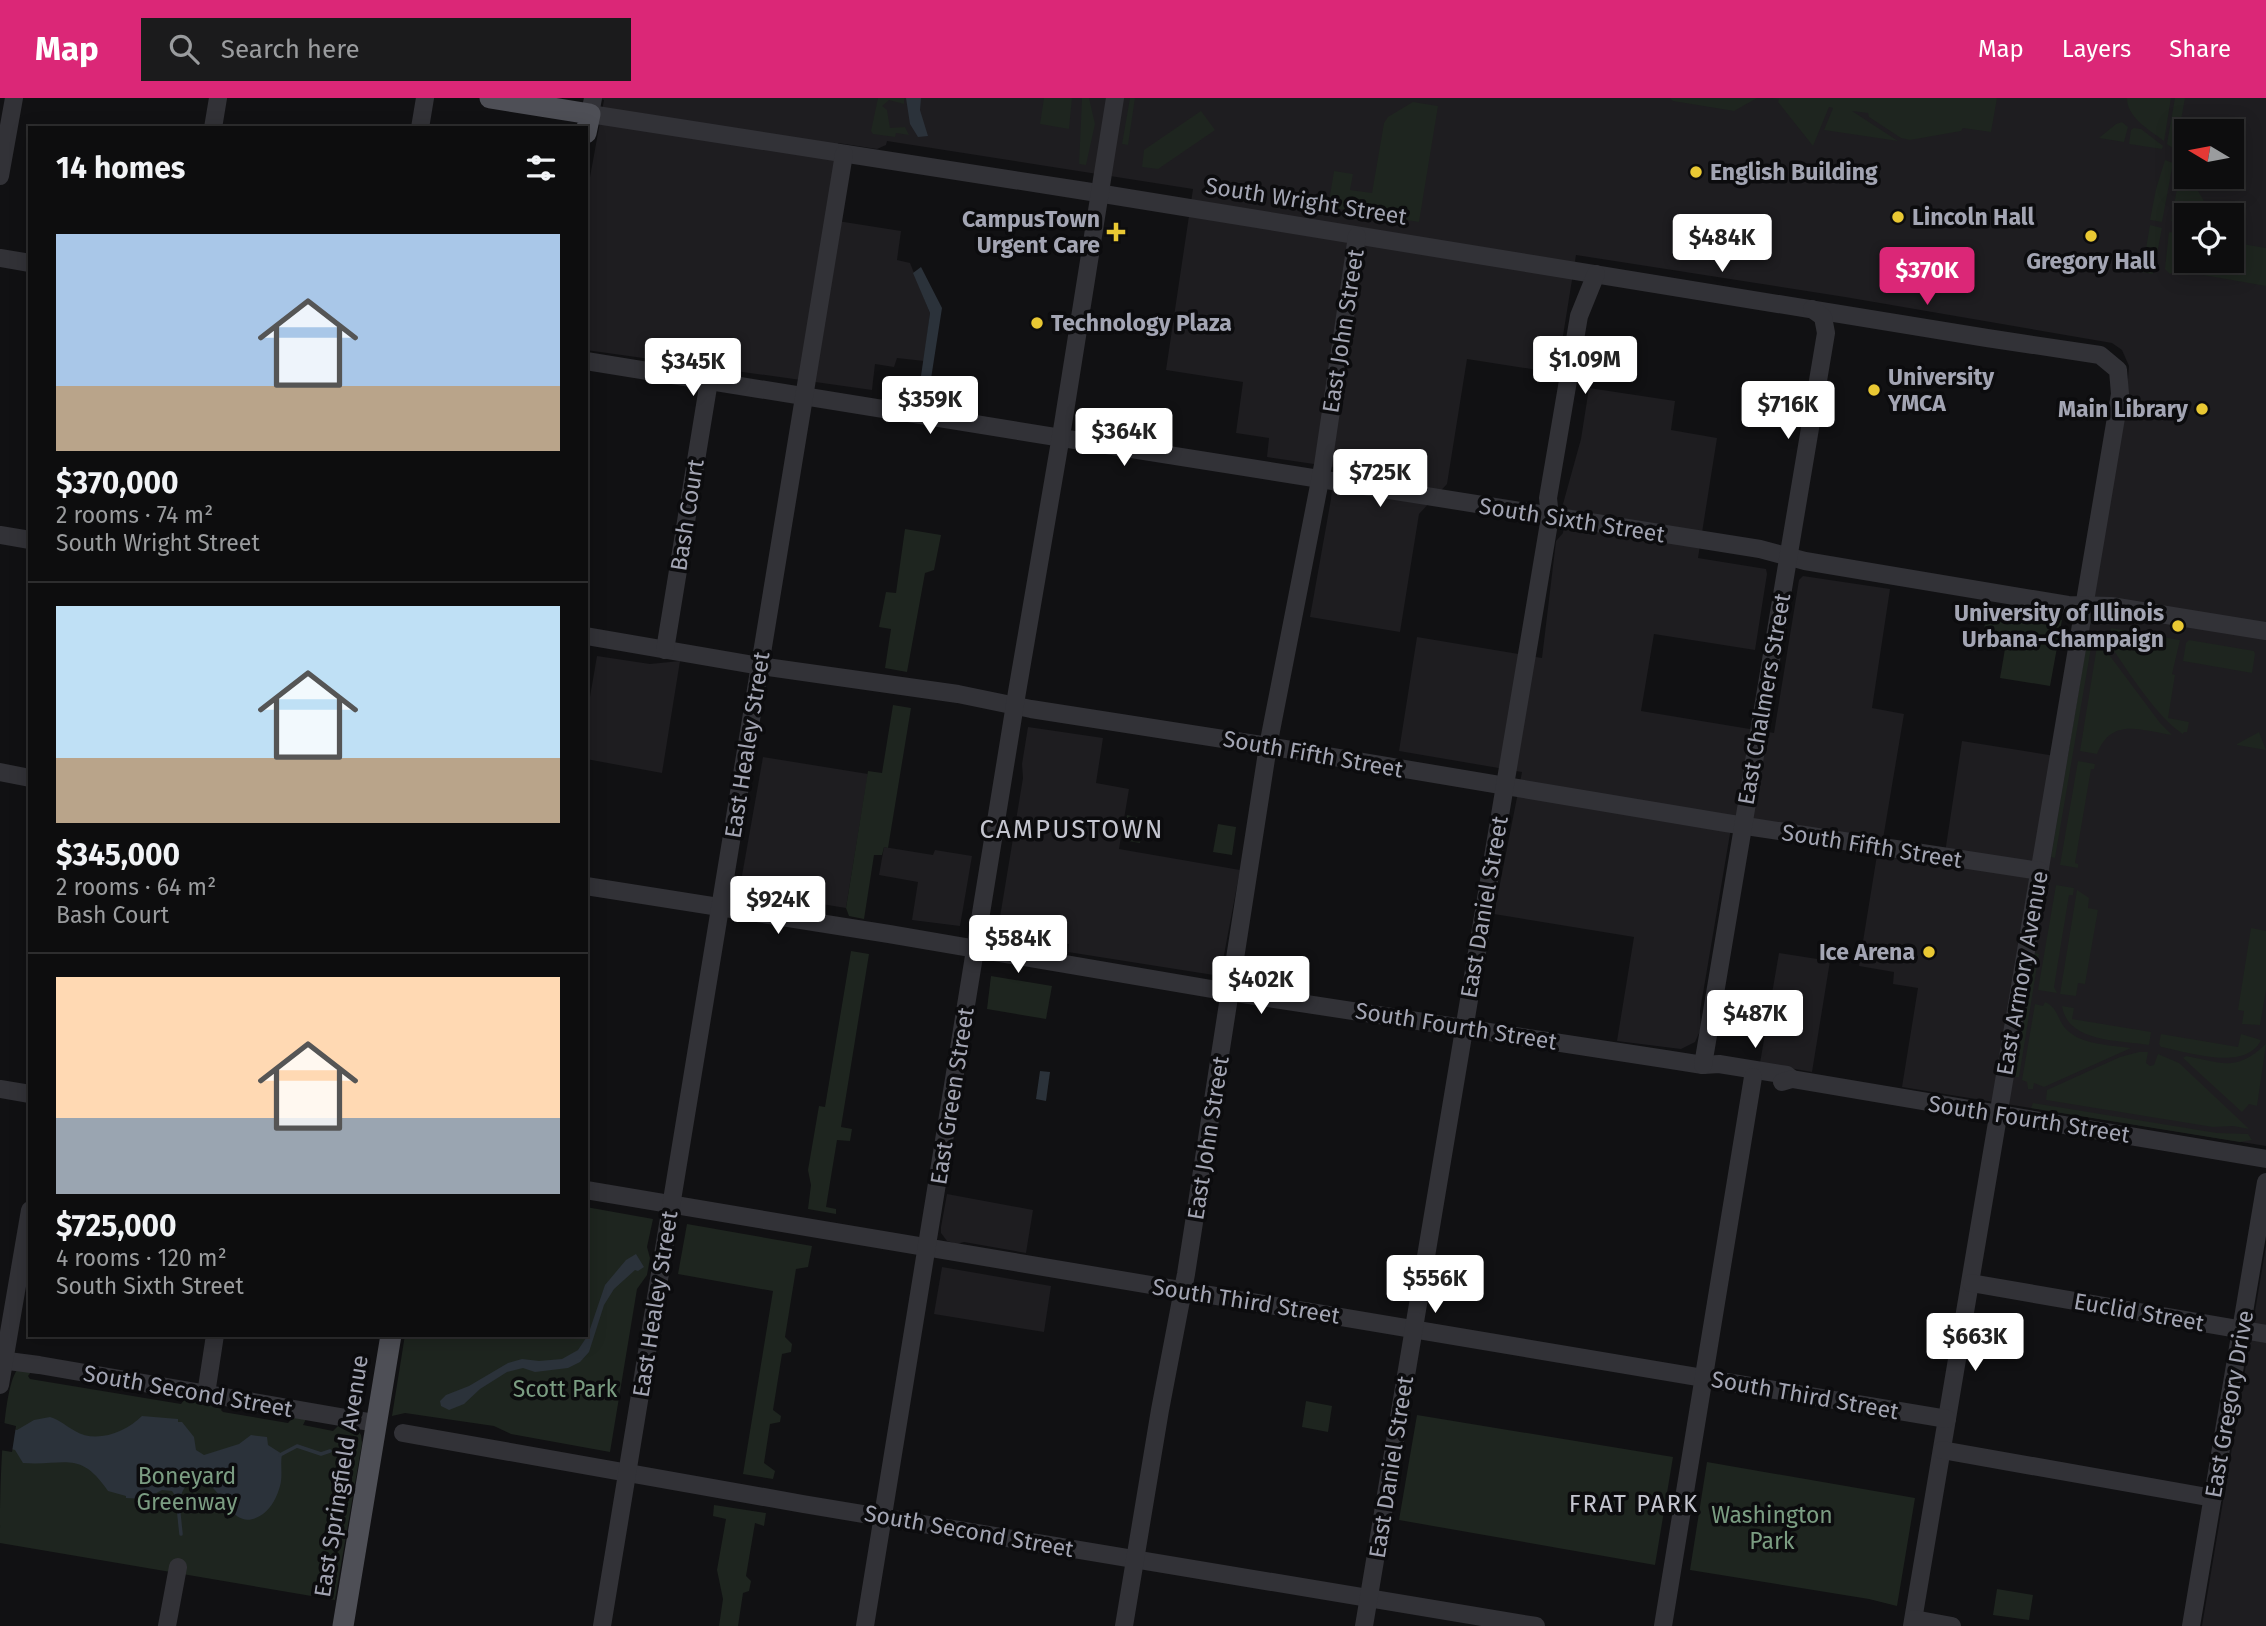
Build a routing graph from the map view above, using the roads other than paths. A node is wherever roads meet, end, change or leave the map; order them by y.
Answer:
1 (13, 98) edge
2 (218, 98) edge
3 (425, 98) edge
4 (490, 98) edge
5 (1115, 98) edge
6 (590, 115) edge
7 (213, 126) edge
8 (420, 126) edge
9 (844, 154) junction
10 (0, 176) edge
11 (1100, 194) junction
12 (1357, 236) junction
13 (0, 258) edge
14 (28, 263) edge
15 (1596, 274) junction
16 (1812, 309) junction
17 (1843, 313) junction
18 (1826, 333) junction
19 (588, 361) edge
20 (2112, 363) joint
21 (709, 381) junction
22 (805, 396) junction
23 (1061, 439) junction
24 (1320, 480) junction
25 (1550, 517) junction
26 (0, 535) edge
27 (28, 540) edge
28 (1788, 556) junction
29 (2084, 606) junction
30 (2266, 631) edge
31 (588, 636) edge
32 (664, 650) junction
33 (760, 666) junction
34 (1014, 706) junction
35 (1268, 746) junction
36 (0, 772) edge
37 (28, 778) edge
38 (1505, 786) junction
39 (1743, 825) junction
40 (2040, 871) junction
41 (588, 886) edge
42 (720, 908) junction
43 (976, 949) junction
44 (1229, 992) junction
45 (1464, 1027) junction
46 (1703, 1065) junction
47 (1753, 1077) junction
48 (1792, 1079) junction
49 (0, 1089) edge
50 (28, 1094) edge
51 (1999, 1113) junction
52 (2266, 1159) edge
53 (2266, 1182) edge
54 (588, 1190) edge
55 (671, 1205) junction
56 (28, 1221) edge
57 (927, 1248) junction
58 (1971, 1283) junction
59 (1183, 1292) junction
60 (1413, 1328) junction
61 (2241, 1330) junction
62 (2266, 1334) edge
63 (215, 1337) edge
64 (391, 1337) edge
65 (2, 1361) edge
66 (1704, 1378) junction
67 (0, 1385) edge
68 (206, 1394) junction
69 (1947, 1419) junction
70 (375, 1423) junction
71 (403, 1433) dead end
72 (1942, 1450) junction
73 (627, 1472) junction
74 (2213, 1499) junction
75 (883, 1516) junction
76 (1135, 1559) junction
77 (177, 1567) dead end
78 (1369, 1597) junction
79 (1913, 1623) edge
80 (167, 1626) edge
81 (343, 1626) edge
82 (602, 1626) edge
83 (865, 1626) edge
84 (1124, 1626) edge
85 (1364, 1626) edge
86 (1536, 1626) edge
87 (1663, 1626) edge
88 (1952, 1626) edge
89 (2191, 1626) edge

1 - 10 street
2 - 7 street
3 - 8 street
4 - 6 main road, South Wright Street
5 - 11 street, East Green Street
6 - 9 street, South Wright Street
9 - 11 street, South Wright Street
9 - 22 street, East Healey Street
11 - 12 street, South Wright Street
11 - 23 street, East Green Street
12 - 15 street, South Wright Street
12 - 24 street, East John Street
13 - 14 street
15 - 16 street, South Wright Street
15 - 25 street, East Daniel Street
16 - 17 street, South Wright Street
16 - 18 street
17 - 18 street
17 - 20 street, South Wright Street
18 - 28 street, East Chalmers Street
19 - 21 street, South Sixth Street
20 - 29 street, East Armory Avenue
21 - 22 street, South Sixth Street
21 - 32 street, Bash Court
22 - 23 street, South Sixth Street
22 - 33 street, East Healey Street
23 - 24 street, South Sixth Street
23 - 34 street, East Green Street
24 - 25 street, South Sixth Street
24 - 35 street, East John Street
25 - 28 street, South Sixth Street
25 - 38 street, East Daniel Street
26 - 27 street
28 - 29 street, South Sixth Street
28 - 39 street, East Chalmers Street
29 - 30 street, South Sixth Street
29 - 40 street, East Armory Avenue
31 - 32 street, South Fifth Street
32 - 33 street, South Fifth Street
33 - 34 street, South Fifth Street
33 - 42 street, East Healey Street
34 - 35 street, South Fifth Street
34 - 43 street, East Green Street
35 - 38 street, South Fifth Street
35 - 44 street, East John Street
36 - 37 street
38 - 39 street, South Fifth Street
38 - 45 street, East Daniel Street
39 - 40 street, South Fifth Street
39 - 46 street, East Chalmers Street
40 - 51 street, East Armory Avenue
41 - 42 street, South Fourth Street
42 - 43 street, South Fourth Street
42 - 55 street, East Healey Street
43 - 44 street, South Fourth Street
43 - 57 street, East Green Street
44 - 45 street, South Fourth Street
44 - 59 street, East John Street
45 - 46 street, South Fourth Street
45 - 60 street, East Daniel Street
46 - 47 street, South Fourth Street
46 - 48 street, South Fourth Street
47 - 48 street, South Fourth Street
47 - 66 street
48 - 51 street, South Fourth Street
49 - 50 street
51 - 52 street, South Fourth Street
51 - 58 street, East Armory Avenue
53 - 61 street, East Gregory Drive
54 - 55 street, South Third Street
55 - 57 street, South Third Street
55 - 73 street, East Healey Street
56 - 65 street
57 - 59 street, South Third Street
57 - 75 street, East Green Street
58 - 61 street, Euclid Street
58 - 69 street, East Armory Avenue
59 - 60 street, South Third Street
59 - 76 street, East John Street
60 - 66 street, South Third Street
60 - 78 street, East Daniel Street
61 - 62 street, Euclid Street
61 - 74 street, East Gregory Drive
63 - 68 street
64 - 70 main road, East Springfield Avenue
65 - 67 street
65 - 68 street, South Second Street
66 - 69 street, South Third Street
66 - 87 street
68 - 70 street, South Second Street
69 - 72 street, East Armory Avenue
70 - 81 main road, East Springfield Avenue
71 - 73 street, South Second Street
72 - 74 street
72 - 79 street, East Armory Avenue
73 - 75 street, South Second Street
73 - 82 street, East Healey Street
74 - 89 street, East Gregory Drive
75 - 76 street, South Second Street
75 - 83 street, East Green Street
76 - 78 street, South Second Street
76 - 84 street, East John Street
77 - 80 street
78 - 85 street, East Daniel Street
78 - 86 street, South Second Street
79 - 88 street

